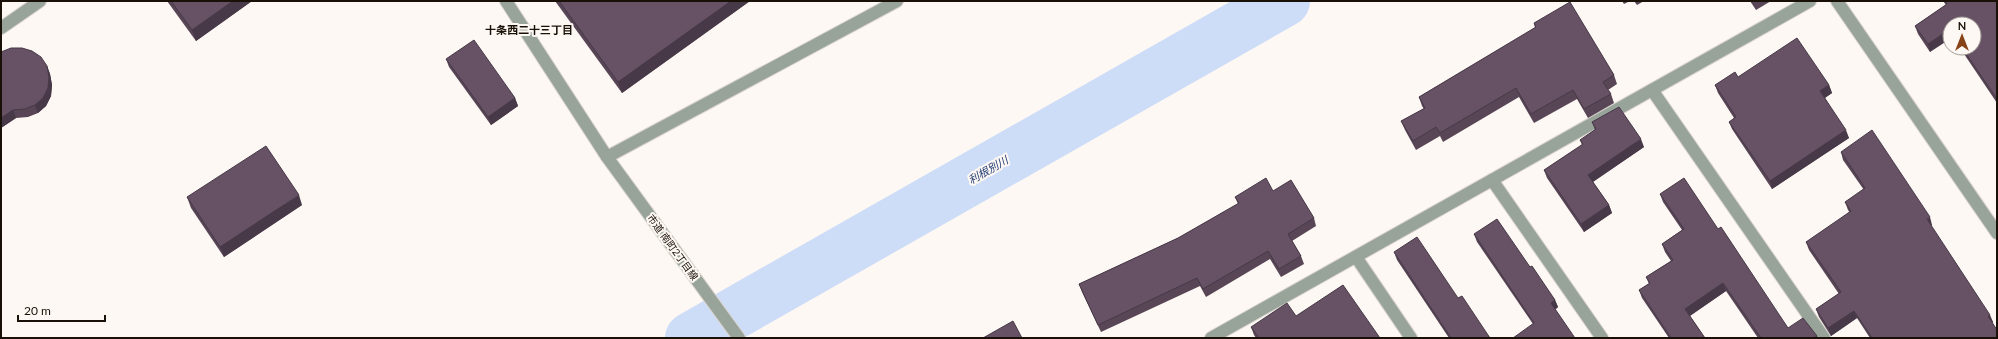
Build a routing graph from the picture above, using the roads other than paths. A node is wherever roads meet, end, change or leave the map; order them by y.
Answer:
1 (40, 1) edge
2 (506, 1) edge
3 (897, 1) edge
4 (1810, 1) edge
5 (1837, 1) edge
6 (1, 28) edge
7 (1652, 90) junction
8 (607, 157) junction
9 (1492, 180) junction
10 (1997, 233) edge
11 (1356, 257) junction
12 (739, 338) edge
13 (1211, 338) edge
14 (1411, 338) edge
15 (1602, 338) edge
16 (1824, 338) edge

1 - 6 street
2 - 8 street, 市道 南町2丁目線
3 - 8 street
4 - 7 street
5 - 10 street
7 - 9 street
7 - 16 street
8 - 12 street, 市道 南町2丁目線
9 - 11 street
9 - 15 street
11 - 13 street
11 - 14 street

